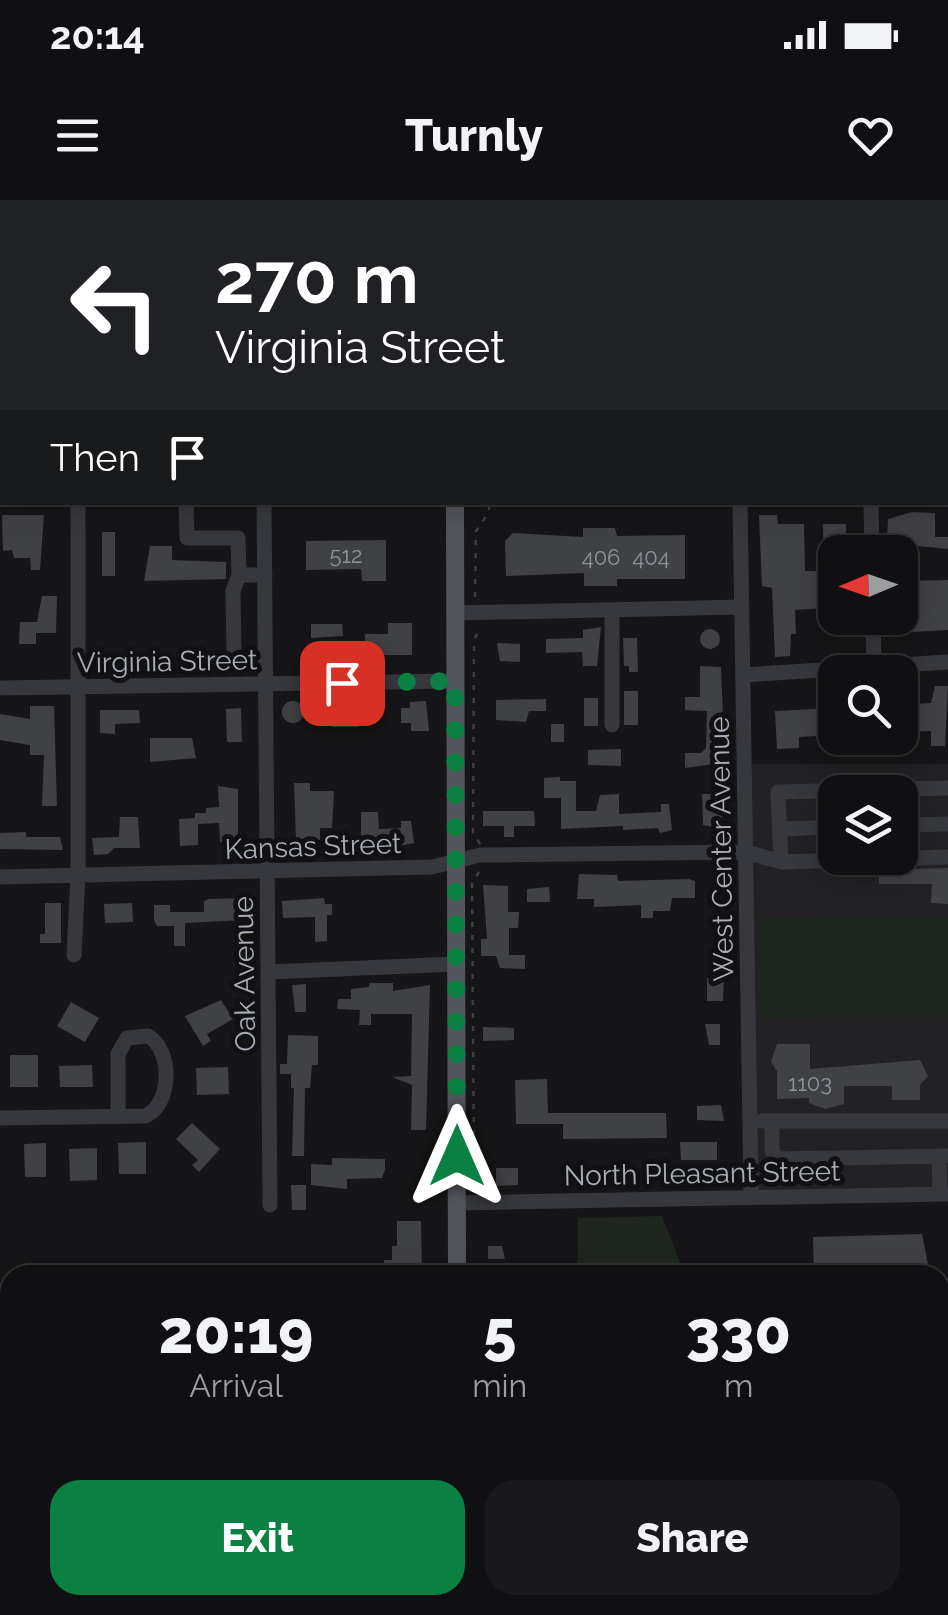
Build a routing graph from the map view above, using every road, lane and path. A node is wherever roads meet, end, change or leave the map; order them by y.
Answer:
1 (78, 505) edge
2 (186, 505) edge
3 (264, 505) edge
4 (455, 505) edge
5 (489, 505) edge
6 (740, 505) edge
7 (872, 505) edge
8 (872, 535) edge
9 (239, 575) junction
10 (265, 575) junction
11 (742, 607) junction
12 (612, 611) junction
13 (455, 613) junction
14 (480, 613) junction
15 (234, 651) dead end
16 (948, 662) edge
17 (918, 663) edge
18 (818, 669) edge
19 (744, 675) junction
20 (455, 681) junction
21 (266, 684) junction
22 (0, 688) edge
23 (78, 688) junction
24 (612, 725) dead end
25 (948, 788) edge
26 (948, 824) edge
27 (918, 825) edge
28 (818, 828) edge
29 (781, 829) junction
30 (746, 852) junction
31 (480, 854) junction
32 (948, 857) edge
33 (456, 861) junction
34 (780, 862) junction
35 (268, 873) junction
36 (78, 876) junction
37 (0, 877) edge
38 (74, 955) dead end
39 (456, 964) junction
40 (269, 972) junction
41 (118, 1116) junction
42 (0, 1118) edge
43 (948, 1120) edge
44 (772, 1121) junction
45 (750, 1122) junction
46 (943, 1156) edge
47 (500, 1190) dead end
48 (944, 1194) edge
49 (752, 1195) junction
50 (457, 1203) junction
51 (270, 1205) dead end
52 (457, 1265) edge

1 - 23 street
2 - 9 street
3 - 10 street, Oak Avenue
4 - 13 main road
5 - 14 path
6 - 11 street, West Center Avenue
7 - 8 street
9 - 10 street
9 - 15 street
10 - 21 street, Oak Avenue
11 - 12 street
11 - 19 street, West Center Avenue
12 - 14 street
12 - 24 street
13 - 14 street
13 - 20 main road
14 - 31 path
16 - 17 street
18 - 19 street
19 - 30 street, West Center Avenue
20 - 21 street, Virginia Street
20 - 33 main road
21 - 23 street, Virginia Street
21 - 35 street, Oak Avenue
22 - 23 street, Virginia Street
23 - 36 street
25 - 29 street
26 - 27 street
28 - 29 street
29 - 34 street
30 - 31 street, Kansas Street
30 - 34 street, Kansas Street
30 - 45 street, West Center Avenue
31 - 33 street, Kansas Street
31 - 47 path
32 - 34 street, Kansas Street
33 - 35 street, Kansas Street
33 - 39 main road
35 - 36 street, Kansas Street
35 - 40 street, Oak Avenue
36 - 37 street, Kansas Street
36 - 38 street
39 - 40 street
39 - 50 main road
40 - 51 street, Oak Avenue
41 - 41 street
41 - 42 street
43 - 44 street
44 - 45 street
44 - 46 street
45 - 49 street, West Center Avenue
46 - 48 street
48 - 49 street, North Pleasant Street
49 - 50 street, North Pleasant Street
50 - 52 main road

